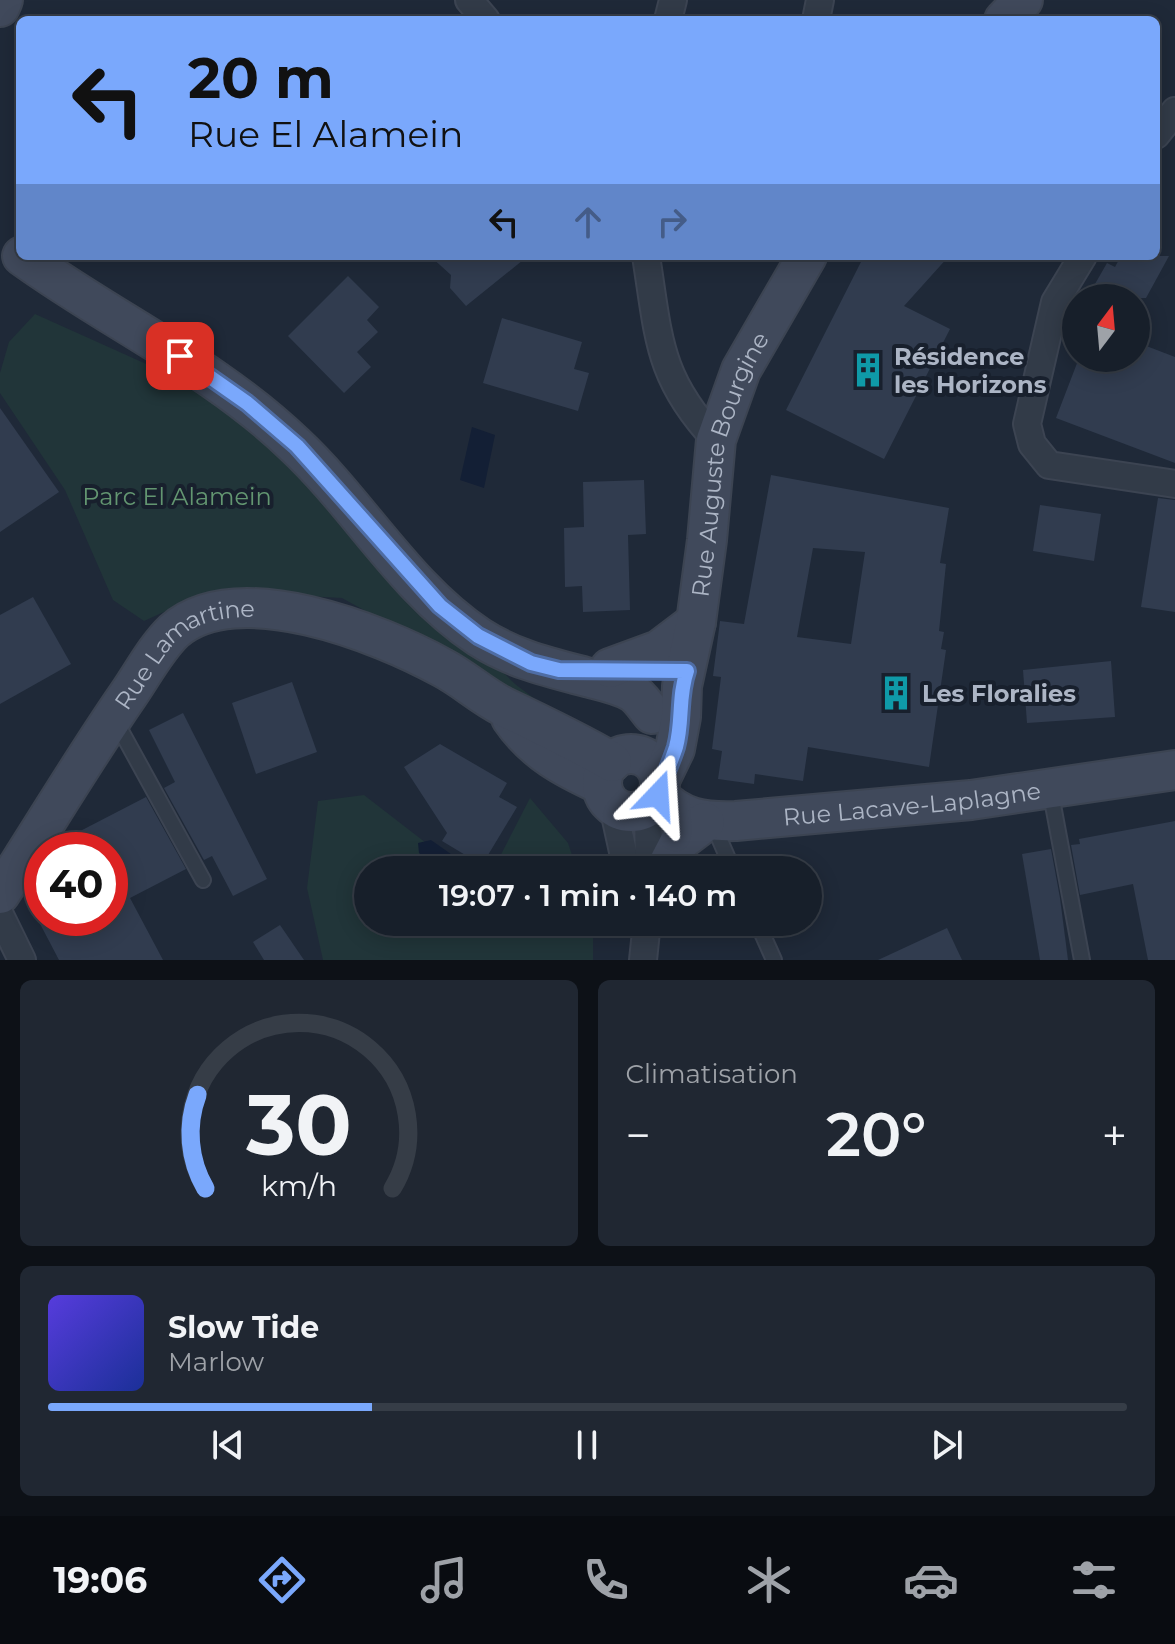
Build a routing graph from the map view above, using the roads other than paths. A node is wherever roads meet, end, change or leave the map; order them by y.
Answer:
1 (3, 0) edge
2 (469, 0) edge
3 (1023, 0) edge
4 (0, 7) edge
5 (483, 16) edge
6 (1008, 16) edge
7 (1175, 111) edge
8 (1160, 130) edge
9 (0, 230) edge
10 (16, 249) edge
11 (29, 260) edge
12 (647, 260) edge
13 (805, 260) edge
14 (1081, 260) edge
15 (716, 440) junction
16 (1175, 484) edge
17 (696, 622) junction
18 (610, 668) junction
19 (559, 670) junction
20 (684, 679) junction
21 (652, 714) junction
22 (113, 716) junction
23 (1175, 770) edge
24 (632, 784) junction
25 (1050, 788) junction
26 (708, 822) junction
27 (628, 856) edge
28 (646, 856) edge
29 (672, 856) edge
30 (726, 856) edge
31 (203, 880) dead end
32 (0, 894) edge
33 (0, 915) edge
34 (646, 936) edge
35 (763, 936) edge
36 (22, 960) edge
37 (643, 960) edge
38 (774, 960) edge
39 (1082, 960) edge

1 - 4 street
2 - 5 street
3 - 6 street
7 - 8 street
9 - 10 street
11 - 19 street
12 - 15 street
13 - 15 street, Rue Auguste Bourgine
14 - 16 street
15 - 17 street, Rue Auguste Bourgine
17 - 18 street
17 - 20 street, Rue Auguste Bourgine
18 - 19 street
18 - 20 street
19 - 21 street
20 - 21 street
20 - 24 street, Rue Auguste Bourgine
21 - 24 street
22 - 24 street, Rue Lamartine
22 - 31 lane
22 - 32 street, Rue Lamartine
23 - 25 street, Rue Lacave-Laplagne
24 - 26 street, Rue Lacave-Laplagne
24 - 27 street
24 - 28 street
25 - 26 street, Rue Lacave-Laplagne
25 - 39 lane
26 - 29 street
26 - 30 lane
33 - 36 street
34 - 37 street
35 - 38 lane

